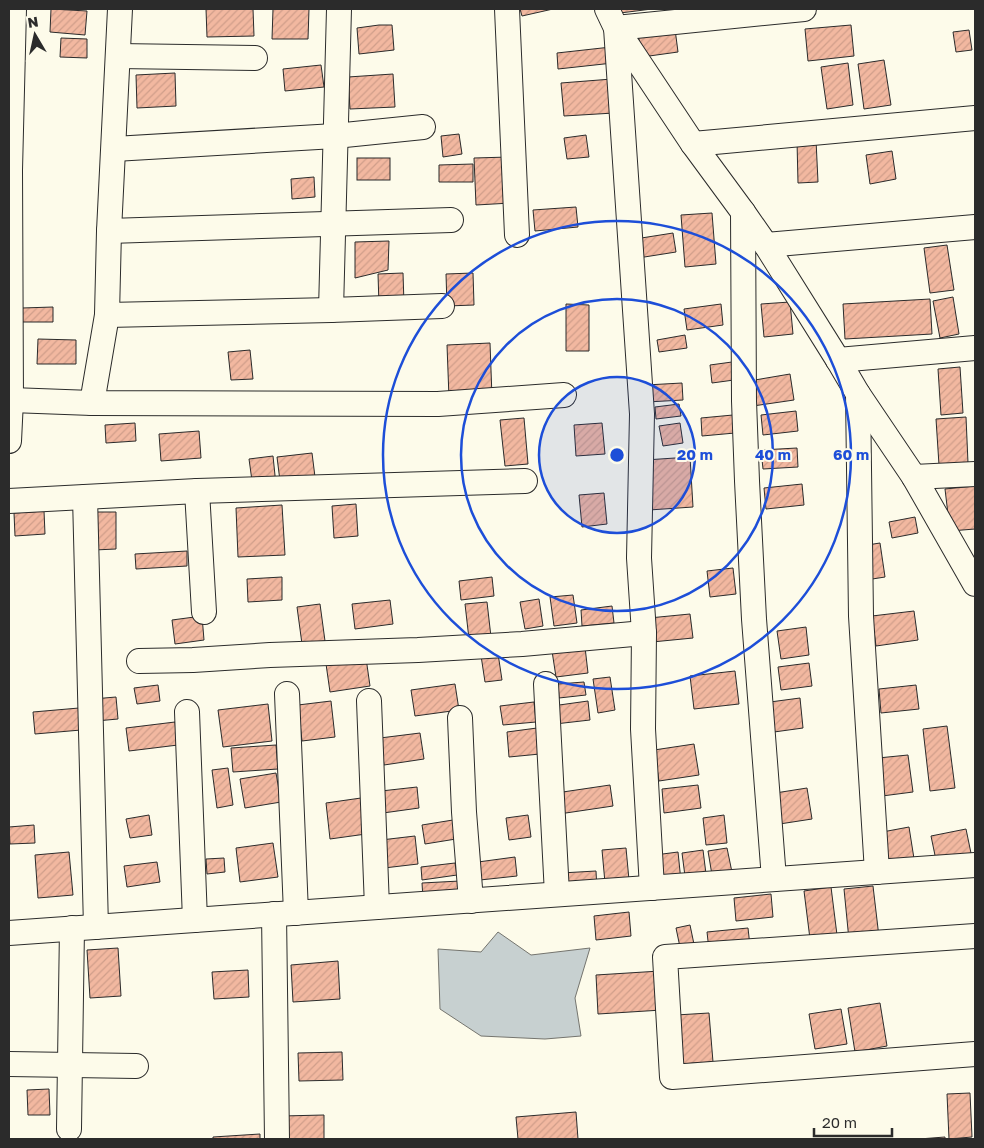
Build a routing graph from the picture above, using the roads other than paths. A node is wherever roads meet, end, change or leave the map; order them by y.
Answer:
1 (14, 9) edge
2 (120, 9) edge
3 (339, 9) edge
4 (507, 9) edge
5 (804, 9) edge
6 (611, 19) edge
7 (118, 56) junction
8 (255, 58) dead end
9 (975, 118) edge
10 (423, 127) dead end
11 (335, 136) junction
12 (694, 144) junction
13 (114, 149) junction
14 (743, 212) junction
15 (451, 220) dead end
16 (334, 224) junction
17 (975, 227) edge
18 (109, 231) junction
19 (517, 235) dead end
20 (766, 245) junction
21 (442, 306) dead end
22 (331, 310) junction
23 (107, 315) junction
24 (975, 348) edge
25 (838, 360) junction
26 (858, 394) junction
27 (564, 395) dead end
28 (11, 400) junction
29 (92, 403) junction
30 (9, 441) edge
31 (975, 474) edge
32 (914, 477) junction
33 (526, 481) dead end
34 (197, 491) junction
35 (85, 497) junction
36 (9, 501) edge
37 (975, 584) edge
38 (204, 612) dead end
39 (644, 633) junction
40 (139, 661) dead end
41 (546, 684) dead end
42 (287, 694) dead end
43 (369, 701) dead end
44 (187, 712) dead end
45 (460, 718) dead end
46 (975, 865) edge
47 (877, 872) junction
48 (774, 879) junction
49 (652, 888) junction
50 (557, 894) junction
51 (471, 900) junction
52 (377, 907) junction
53 (285, 914) junction
54 (195, 920) junction
55 (96, 927) junction
56 (72, 928) junction
57 (9, 933) edge
58 (975, 936) edge
59 (975, 1054) edge
60 (9, 1064) edge
61 (70, 1065) junction
62 (136, 1066) dead end
63 (69, 1129) dead end
64 (277, 1139) edge

1 - 28 street
2 - 7 street
3 - 11 street
4 - 19 street
5 - 6 street
6 - 12 street
6 - 39 street
7 - 8 street
7 - 13 street
9 - 12 street
10 - 11 street
11 - 13 street
11 - 16 street
12 - 14 street
13 - 18 street
14 - 20 street
14 - 48 street
15 - 16 street
16 - 18 street
16 - 22 street
17 - 20 street
18 - 23 street
20 - 25 street
21 - 22 street
22 - 23 street
23 - 29 street
24 - 25 street
25 - 26 street
26 - 32 street
26 - 47 street
27 - 29 street
28 - 29 street
28 - 30 street
31 - 32 street
32 - 37 street
33 - 34 street
34 - 35 street
34 - 38 street
35 - 36 street
35 - 55 street
39 - 40 street
39 - 49 street
41 - 50 street
42 - 53 street
43 - 52 street
44 - 54 street
45 - 51 street
46 - 47 street
47 - 48 street
48 - 49 street
49 - 50 street
50 - 51 street
51 - 52 street
52 - 53 street
53 - 54 street
53 - 64 street
54 - 55 street
55 - 56 street
56 - 57 street
56 - 61 street
58 - 59 street
60 - 61 street
61 - 62 street
61 - 63 street

